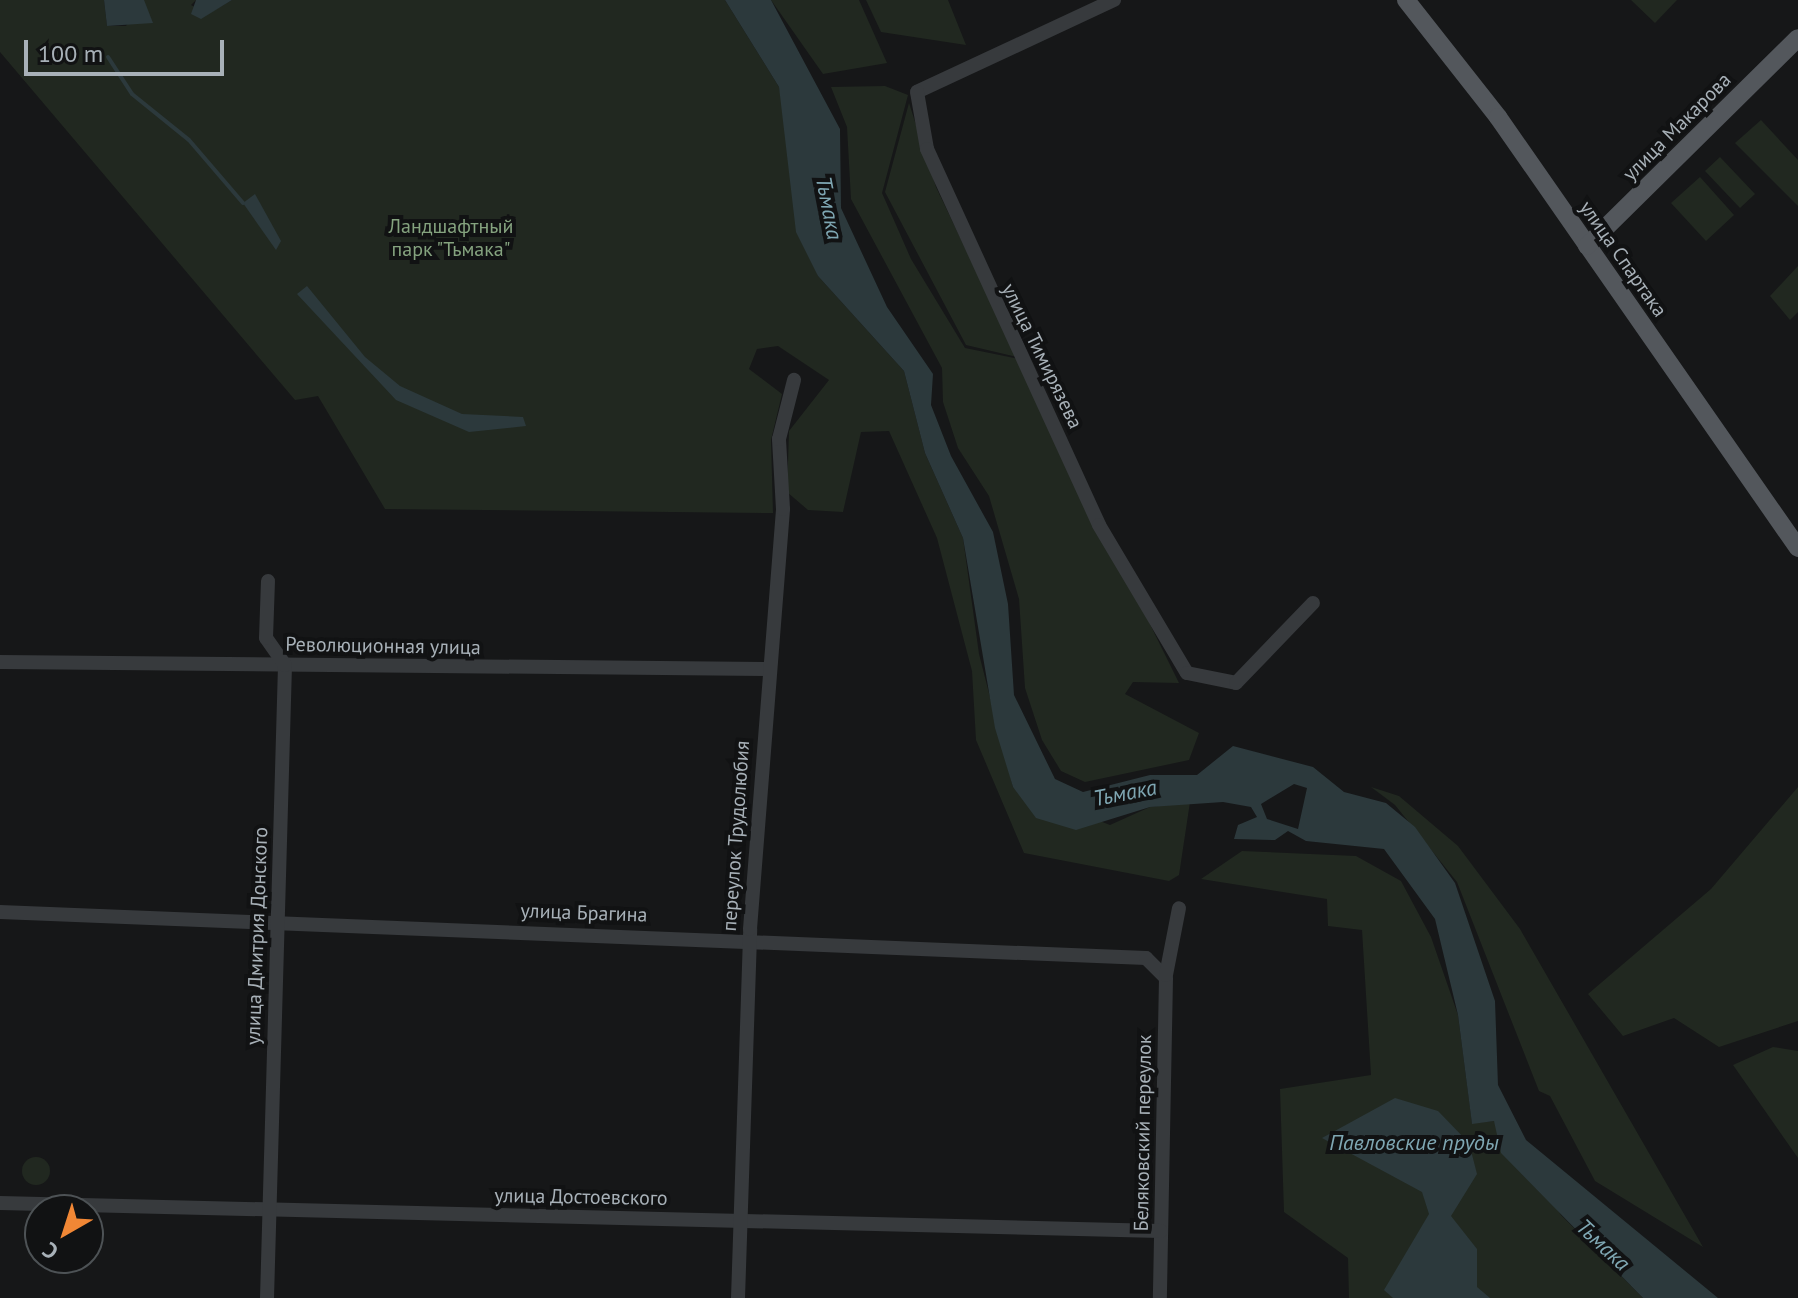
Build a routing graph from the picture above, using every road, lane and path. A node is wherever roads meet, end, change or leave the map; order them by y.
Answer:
1 (1114, 0) edge
2 (1406, 0) edge
3 (1798, 38) edge
4 (1587, 246) junction
5 (794, 380) dead end
6 (1798, 548) edge
7 (268, 581) dead end
8 (1313, 603) dead end
9 (0, 662) edge
10 (285, 665) junction
11 (767, 669) junction
12 (1179, 908) dead end
13 (0, 912) edge
14 (277, 922) junction
15 (749, 939) junction
16 (1164, 972) junction
17 (0, 1203) edge
18 (270, 1210) junction
19 (742, 1221) junction
20 (1161, 1231) junction
21 (267, 1298) edge
22 (738, 1298) edge
23 (1160, 1298) edge

1 - 8 street, улица Тимирязева
2 - 4 main road, улица Спартака
3 - 4 main road, улица Макарова
4 - 6 main road, улица Спартака
5 - 11 street, переулок Трудолюбия
7 - 10 street
9 - 10 street, Революционная улица
10 - 11 street, Революционная улица
10 - 14 street, улица Дмитрия Донского
11 - 15 street, переулок Трудолюбия
12 - 16 street, Беляковский переулок
13 - 14 street, улица Брагина
14 - 15 street, улица Брагина
14 - 18 street, улица Дмитрия Донского
15 - 16 street, улица Брагина
15 - 19 street, переулок Трудолюбия
16 - 20 street, Беляковский переулок
17 - 18 street, улица Достоевского
18 - 19 street, улица Достоевского
18 - 21 street, улица Дмитрия Донского
19 - 20 street, улица Достоевского
19 - 22 street, переулок Трудолюбия
20 - 23 street, Беляковский переулок

